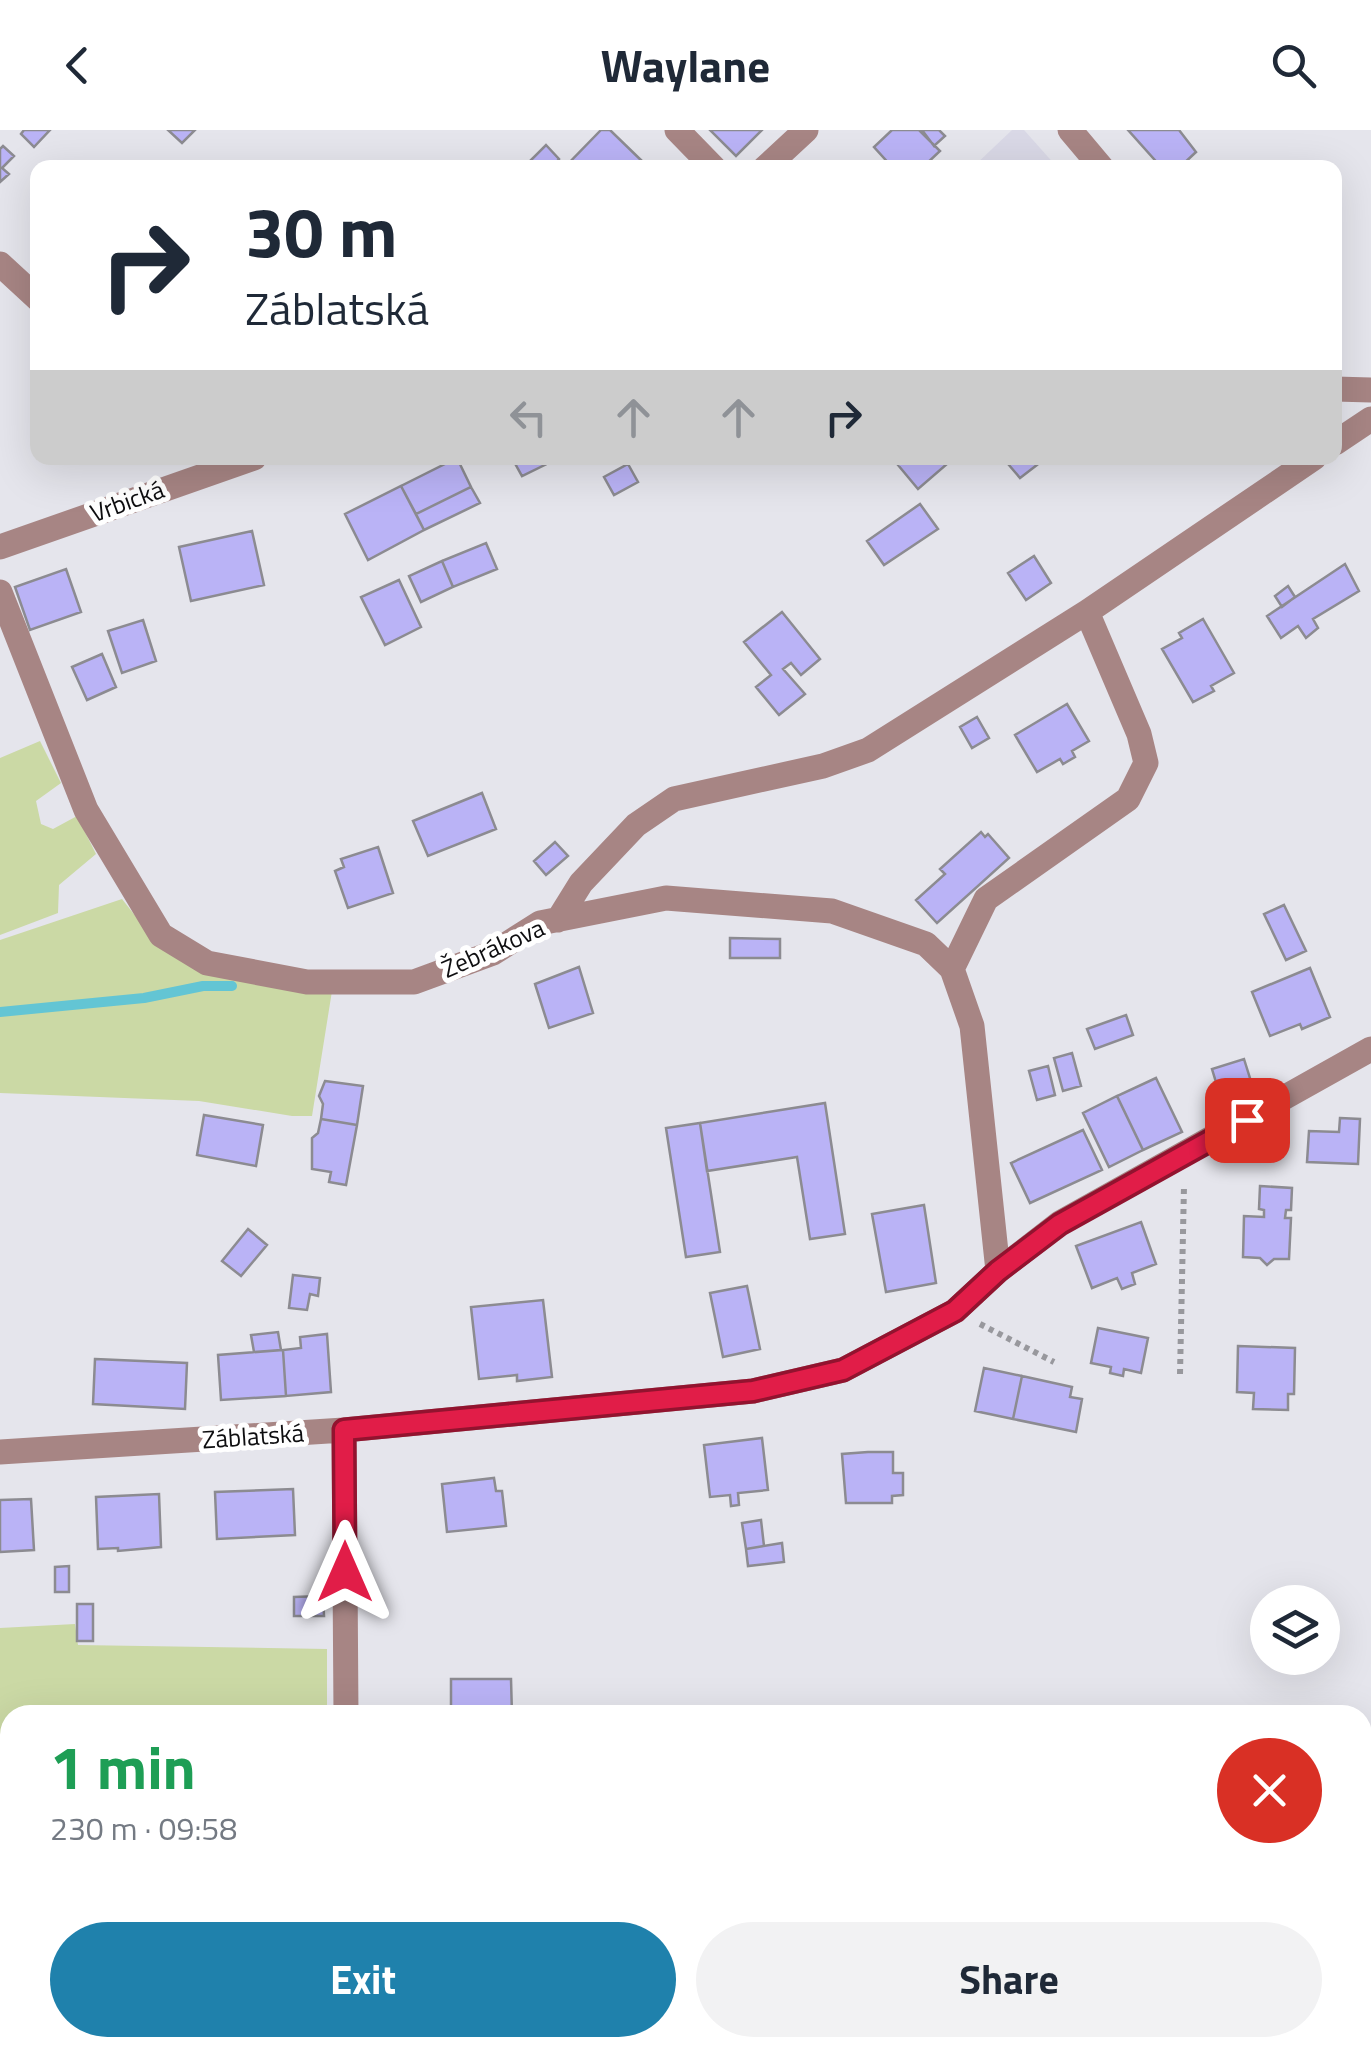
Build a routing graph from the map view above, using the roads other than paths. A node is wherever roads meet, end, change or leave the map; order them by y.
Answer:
1 (676, 130) edge
2 (806, 130) edge
3 (1070, 130) edge
4 (706, 160) edge
5 (773, 160) edge
6 (1095, 160) edge
7 (0, 264) edge
8 (30, 292) edge
9 (1342, 389) edge
10 (1371, 390) edge
11 (1371, 419) edge
12 (1342, 438) edge
13 (204, 465) edge
14 (1304, 465) edge
15 (0, 547) edge
16 (0, 592) edge
17 (1087, 612) junction
18 (558, 920) junction
19 (952, 969) junction
20 (1371, 1049) edge
21 (998, 1271) junction
22 (344, 1430) junction
23 (0, 1452) edge
24 (346, 1705) edge

1 - 4 street
2 - 5 street
3 - 6 street
7 - 8 street
9 - 10 street
11 - 12 street
13 - 15 street, Vrbická
14 - 17 street
16 - 18 street, Žebrákova
17 - 18 street
17 - 19 street
18 - 19 street, Žebrákova
19 - 21 street
20 - 21 street, Záblatská
21 - 22 street, Záblatská
22 - 23 street, Záblatská
22 - 24 street

